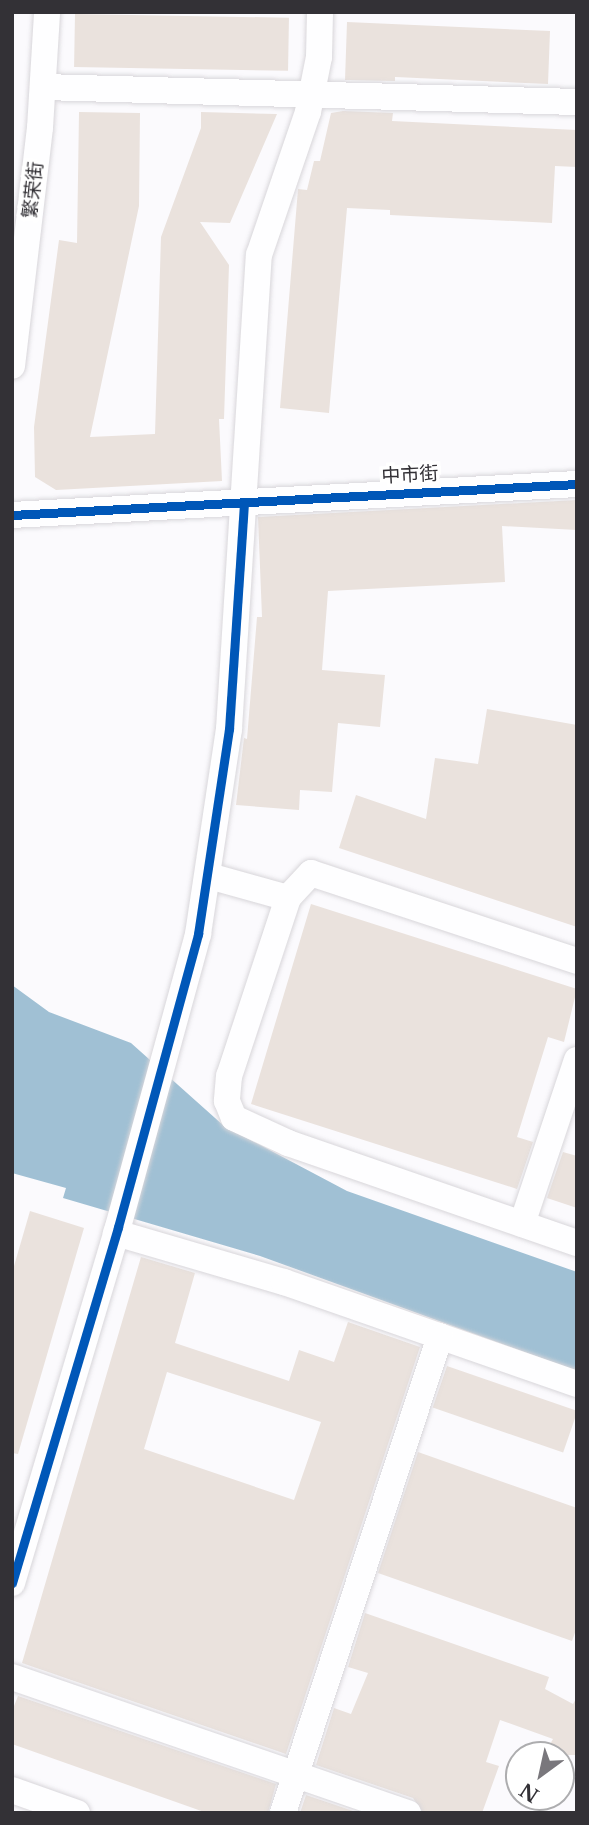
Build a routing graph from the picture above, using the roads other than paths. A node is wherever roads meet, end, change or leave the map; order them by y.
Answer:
1 (47, 12) edge
2 (320, 12) edge
3 (43, 88) junction
4 (312, 95) junction
5 (577, 102) edge
6 (12, 366) edge
7 (577, 484) edge
8 (244, 502) junction
9 (12, 515) edge
10 (209, 876) junction
11 (288, 898) junction
12 (577, 961) edge
13 (577, 1059) edge
14 (522, 1224) junction
15 (117, 1230) junction
16 (577, 1243) edge
17 (440, 1336) junction
18 (577, 1384) edge
19 (12, 1583) edge
20 (12, 1677) edge
21 (296, 1775) junction
22 (12, 1790) edge
23 (76, 1813) edge
24 (283, 1813) edge
25 (408, 1813) edge

1 - 3 street, 繁荣街
2 - 4 street
3 - 4 street
3 - 6 street, 繁荣街
4 - 5 street
4 - 8 street
7 - 8 street, 中市街
8 - 9 street, 中市街
8 - 10 street
10 - 11 street
10 - 15 street
11 - 12 street
11 - 14 street
13 - 14 street
14 - 16 street
15 - 17 street
15 - 19 street
17 - 18 street
17 - 21 street
20 - 21 street
21 - 24 street
21 - 25 street
22 - 23 street

